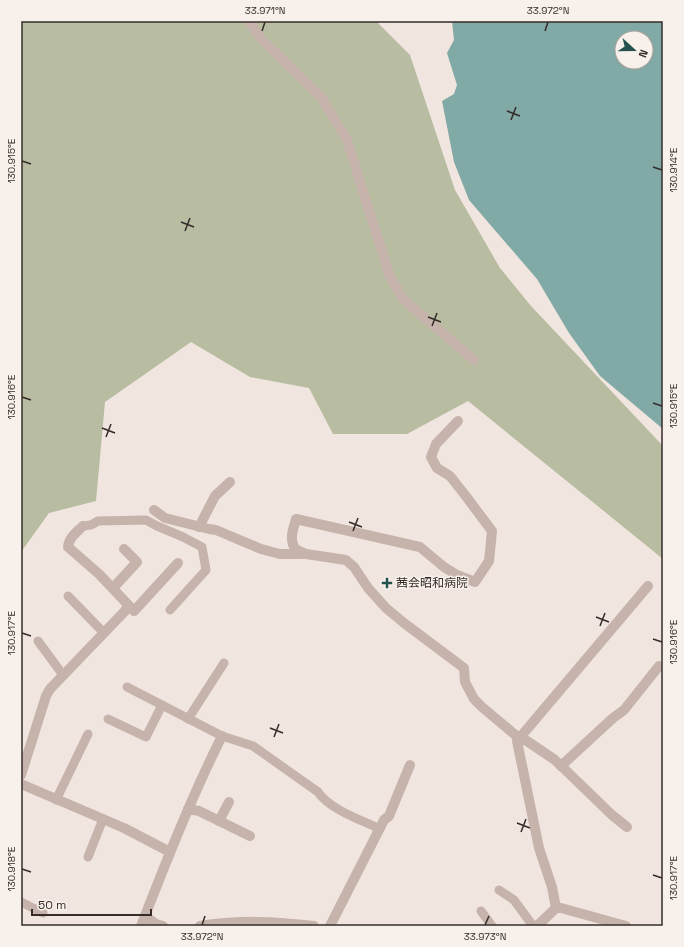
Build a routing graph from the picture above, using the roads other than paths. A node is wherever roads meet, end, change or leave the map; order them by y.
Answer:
1 (249, 21) edge
2 (474, 360) dead end
3 (458, 421) dead end
4 (230, 482) dead end
5 (154, 510) joint
6 (150, 521) junction
7 (83, 526) joint
8 (199, 527) junction
9 (124, 549) dead end
10 (306, 554) junction
11 (178, 563) dead end
12 (648, 586) dead end
13 (113, 588) junction
14 (68, 596) dead end
15 (128, 605) junction
16 (170, 610) dead end
17 (104, 633) junction
18 (38, 641) dead end
19 (224, 663) dead end
20 (659, 666) dead end
21 (63, 675) junction
22 (126, 687) dead end
23 (162, 705) junction
24 (108, 719) dead end
25 (188, 719) junction
26 (88, 734) dead end
27 (222, 736) junction
28 (519, 738) junction
29 (410, 765) dead end
30 (561, 766) junction
31 (21, 775) edge
32 (21, 784) edge
33 (56, 800) junction
34 (228, 802) dead end
35 (188, 810) junction
36 (103, 819) junction
37 (219, 821) junction
38 (627, 827) dead end
39 (380, 829) junction
40 (250, 836) dead end
41 (170, 852) junction
42 (88, 857) dead end
43 (499, 890) dead end
44 (21, 902) edge
45 (556, 908) junction
46 (481, 912) dead end
47 (43, 913) dead end
48 (143, 921) edge
49 (163, 926) edge
50 (200, 926) edge
51 (314, 926) edge
52 (330, 926) edge
53 (492, 926) edge
54 (533, 926) edge
55 (537, 926) edge
56 (626, 926) edge

1 - 2 street
3 - 10 street
4 - 8 street
5 - 6 lane
5 - 8 street
6 - 7 lane
6 - 16 lane
7 - 13 street
8 - 10 street
9 - 13 street
10 - 28 street
11 - 15 street
12 - 28 street
13 - 15 street
14 - 17 lane
15 - 17 street
17 - 21 street
18 - 21 lane
19 - 25 lane
20 - 30 street
21 - 31 street
22 - 23 lane
23 - 24 lane
23 - 25 lane
25 - 27 lane
26 - 33 lane
27 - 35 street
27 - 39 lane
28 - 30 street
28 - 45 street
29 - 39 street
30 - 38 street
32 - 33 street
33 - 36 street
34 - 37 street
35 - 37 street
35 - 41 street
36 - 41 street
36 - 42 lane
37 - 40 street
39 - 52 street
41 - 48 street
43 - 54 lane
44 - 47 lane
45 - 55 street
45 - 56 street
46 - 53 lane
48 - 49 street
50 - 51 street

